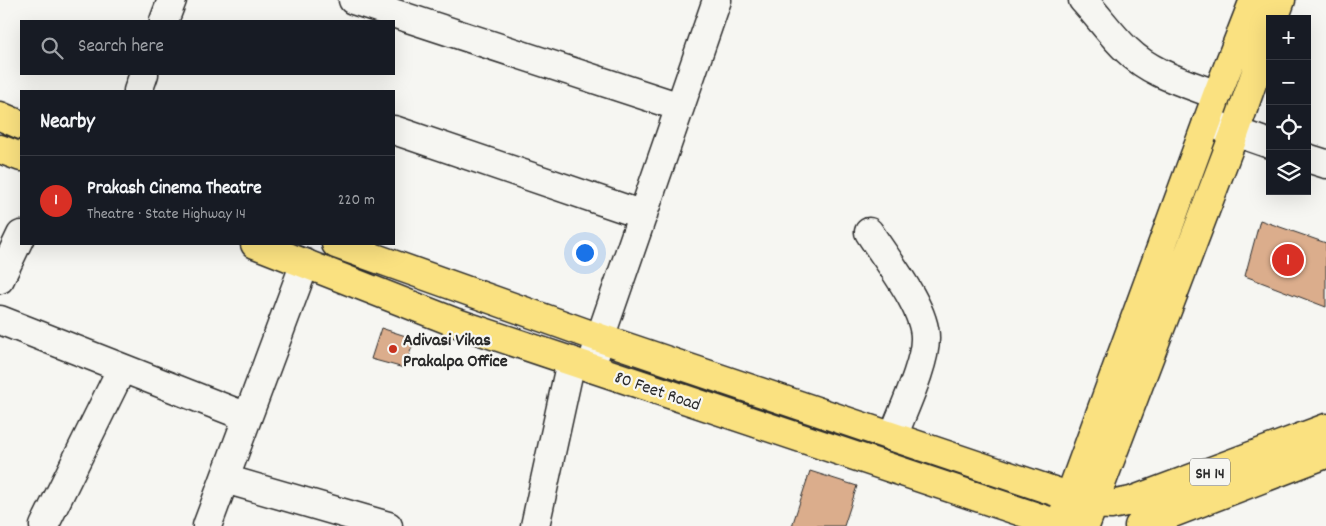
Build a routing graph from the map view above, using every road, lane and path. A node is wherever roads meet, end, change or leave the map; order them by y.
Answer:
1 (172, 0) edge
2 (353, 0) edge
3 (717, 0) edge
4 (1083, 0) edge
5 (1254, 0) edge
6 (1281, 0) edge
7 (1275, 15) edge
8 (164, 20) edge
9 (1266, 43) edge
10 (144, 75) edge
11 (138, 90) edge
12 (1218, 95) junction
13 (680, 107) junction
14 (0, 116) edge
15 (1207, 122) junction
16 (20, 125) edge
17 (395, 130) edge
18 (1235, 132) junction
19 (1266, 143) edge
20 (0, 149) edge
21 (20, 157) edge
22 (1311, 159) edge
23 (1326, 164) edge
24 (643, 214) junction
25 (869, 232) dead end
26 (20, 237) edge
27 (258, 245) edge
28 (339, 245) edge
29 (305, 263) junction
30 (0, 279) edge
31 (0, 320) edge
32 (600, 338) junction
33 (581, 364) junction
34 (122, 368) junction
35 (248, 417) junction
36 (1326, 428) edge
37 (892, 437) junction
38 (1326, 454) edge
39 (225, 479) junction
40 (1071, 517) edge
41 (44, 526) edge
42 (207, 526) edge
43 (388, 526) edge
44 (535, 526) edge
45 (1139, 526) edge

1 - 8 street
2 - 13 street
3 - 13 street
4 - 12 street
5 - 12 main road
6 - 7 main road
9 - 18 main road
10 - 11 street
12 - 15 main road
13 - 24 street
14 - 16 main road
15 - 18 street
15 - 40 main road
17 - 24 street
18 - 19 street
18 - 40 main road
20 - 21 main road
22 - 23 street
24 - 32 street
25 - 37 street
26 - 30 street
27 - 29 main road, 80 Feet Road
28 - 32 main road, 80 Feet Road
29 - 33 main road, 80 Feet Road
29 - 35 street
31 - 34 street
32 - 33 street
32 - 37 main road, 80 Feet Road
33 - 40 main road, 80 Feet Road
33 - 44 street
34 - 35 street
34 - 41 street
35 - 39 street
36 - 40 main road, SH 14
37 - 40 main road, 80 Feet Road
38 - 45 main road, SH 14
39 - 42 street
39 - 43 street

